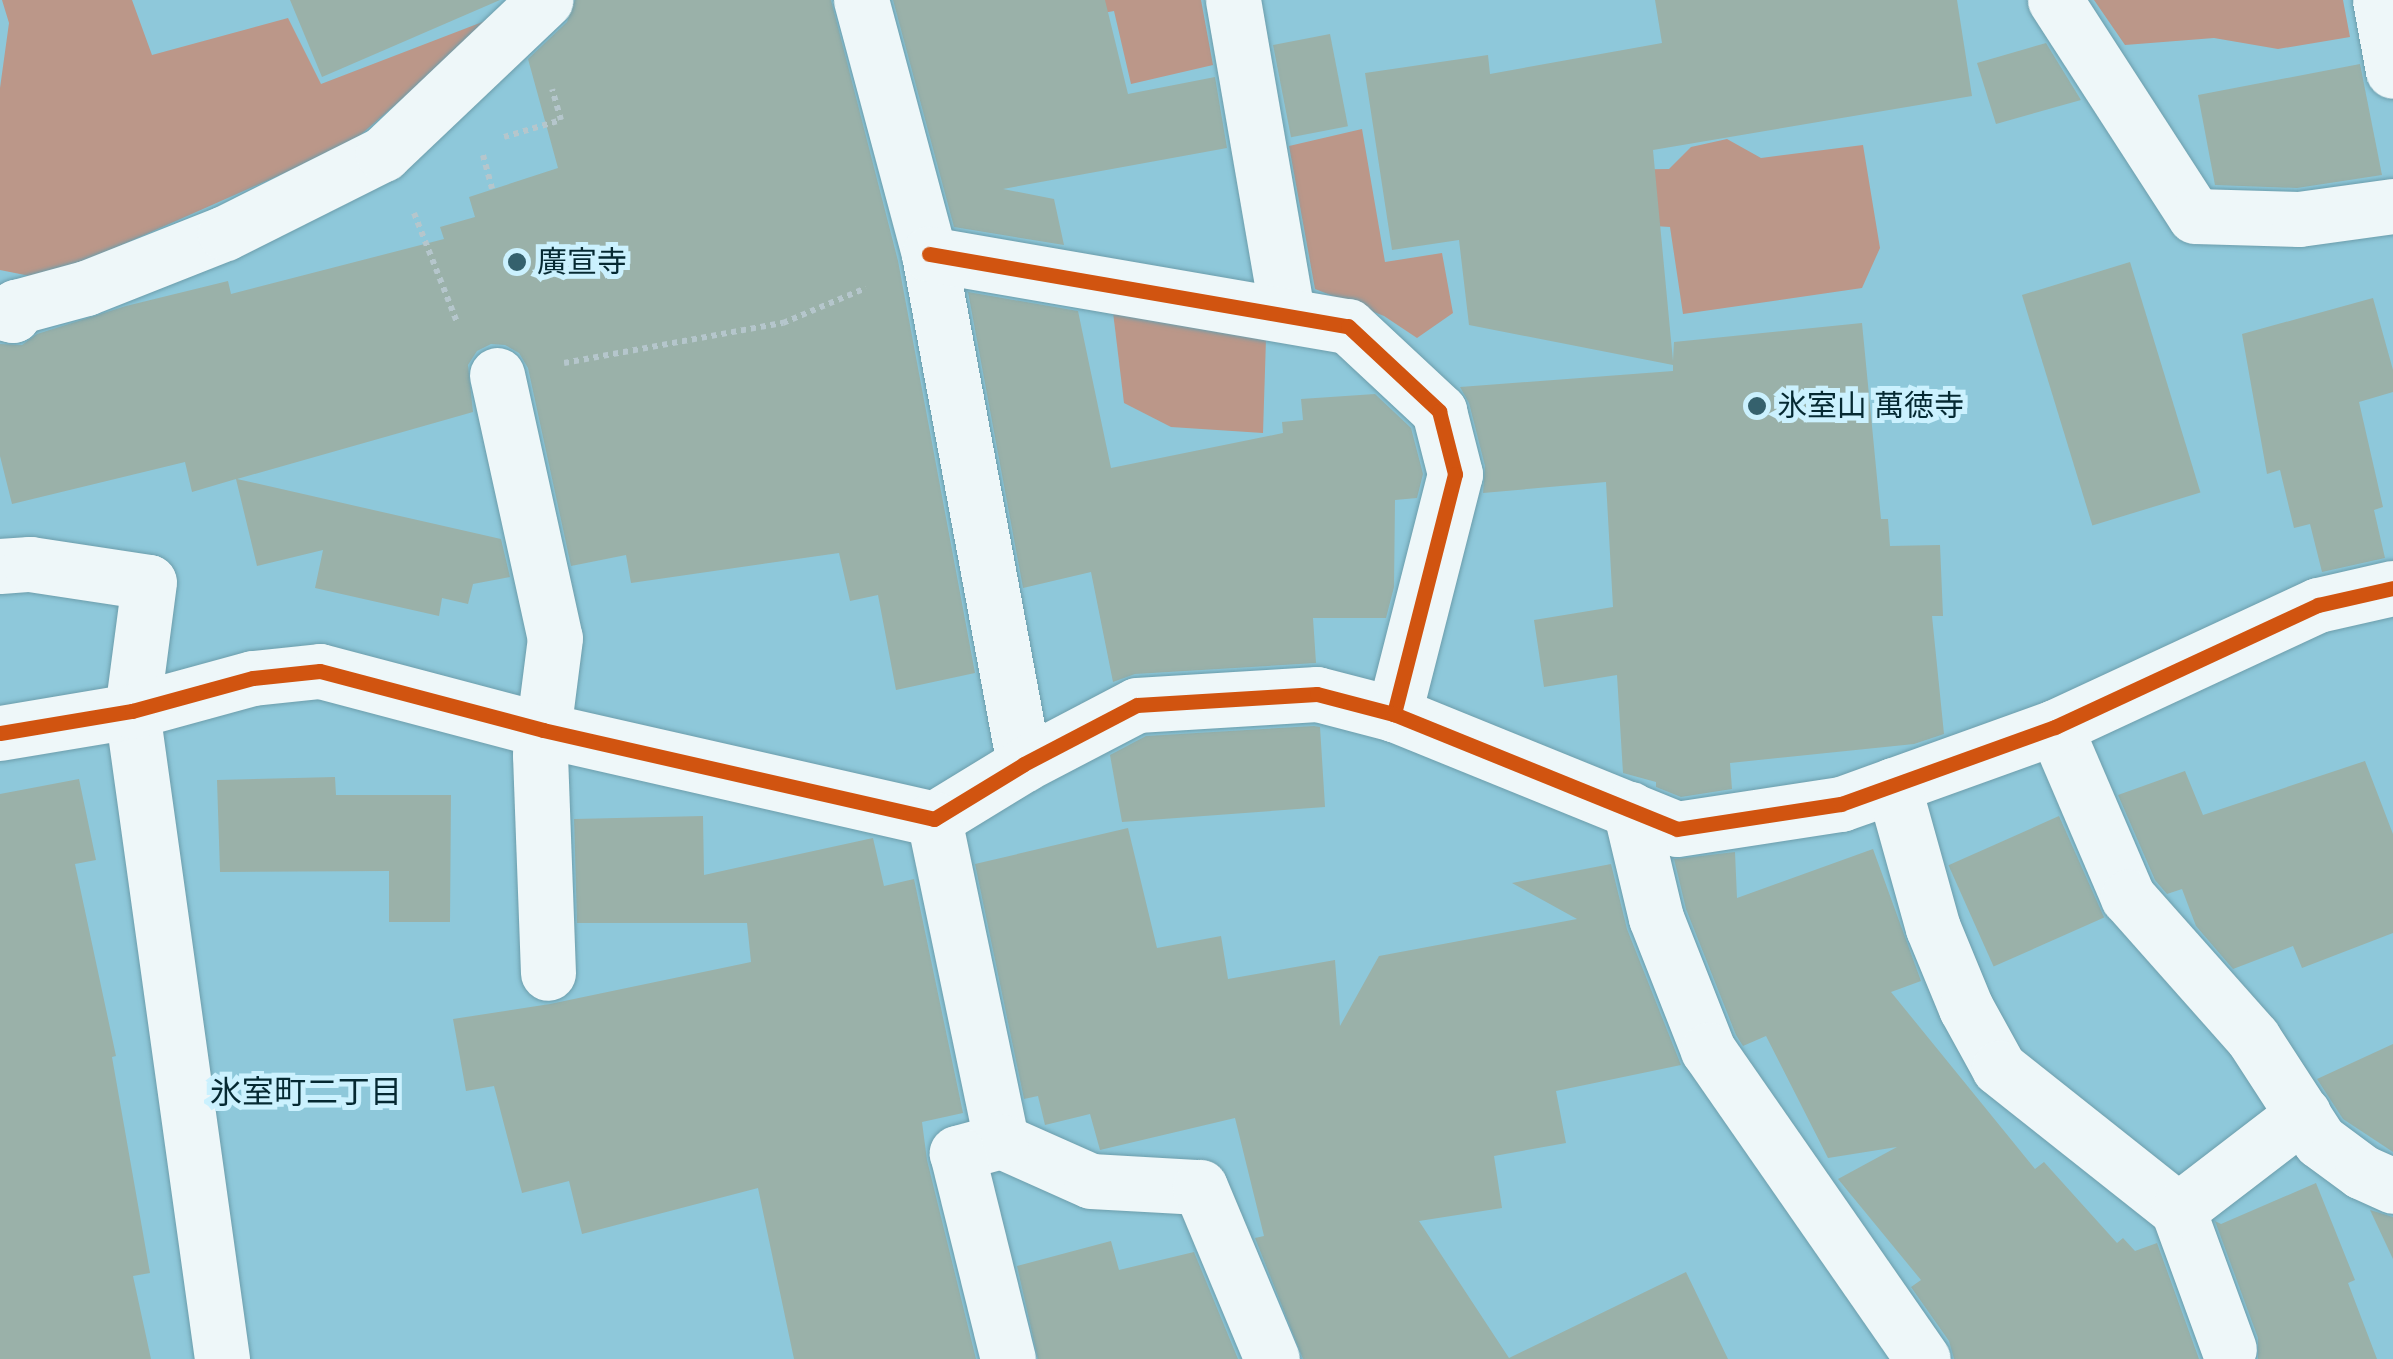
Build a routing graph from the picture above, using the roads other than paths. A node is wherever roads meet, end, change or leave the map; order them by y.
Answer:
1 (545, 0) edge
2 (861, 0) edge
3 (1233, 0) edge
4 (2054, 0) edge
5 (2380, 0) edge
6 (2393, 71) edge
7 (2393, 206) edge
8 (930, 262) junction
9 (5, 303) edge
10 (1287, 314) junction
11 (497, 376) road end
12 (0, 566) edge
13 (2393, 588) edge
14 (132, 712) junction
15 (1394, 714) junction
16 (2055, 727) junction
17 (543, 730) junction
18 (0, 733) edge
19 (1024, 764) junction
20 (1892, 786) junction
21 (1630, 810) junction
22 (934, 820) junction
23 (548, 973) dead end
24 (2304, 1114) junction
25 (1000, 1141) junction
26 (2393, 1186) edge
27 (2178, 1210) junction
28 (2229, 1349) dead end
29 (222, 1359) edge
30 (1008, 1359) edge
31 (1272, 1359) edge
32 (1923, 1359) edge

1 - 9 street
2 - 8 street
3 - 10 street
4 - 7 street
5 - 6 street
8 - 10 street
8 - 19 street
10 - 15 street
11 - 17 street
12 - 14 street
13 - 16 street
14 - 17 street
14 - 18 street
14 - 29 street
15 - 19 street
15 - 21 street
16 - 20 street
16 - 24 street
17 - 22 street
17 - 23 street
19 - 22 street
20 - 21 street
20 - 27 street
21 - 32 street
22 - 25 street
24 - 26 street
24 - 27 street
25 - 30 street
25 - 31 street
27 - 28 street

